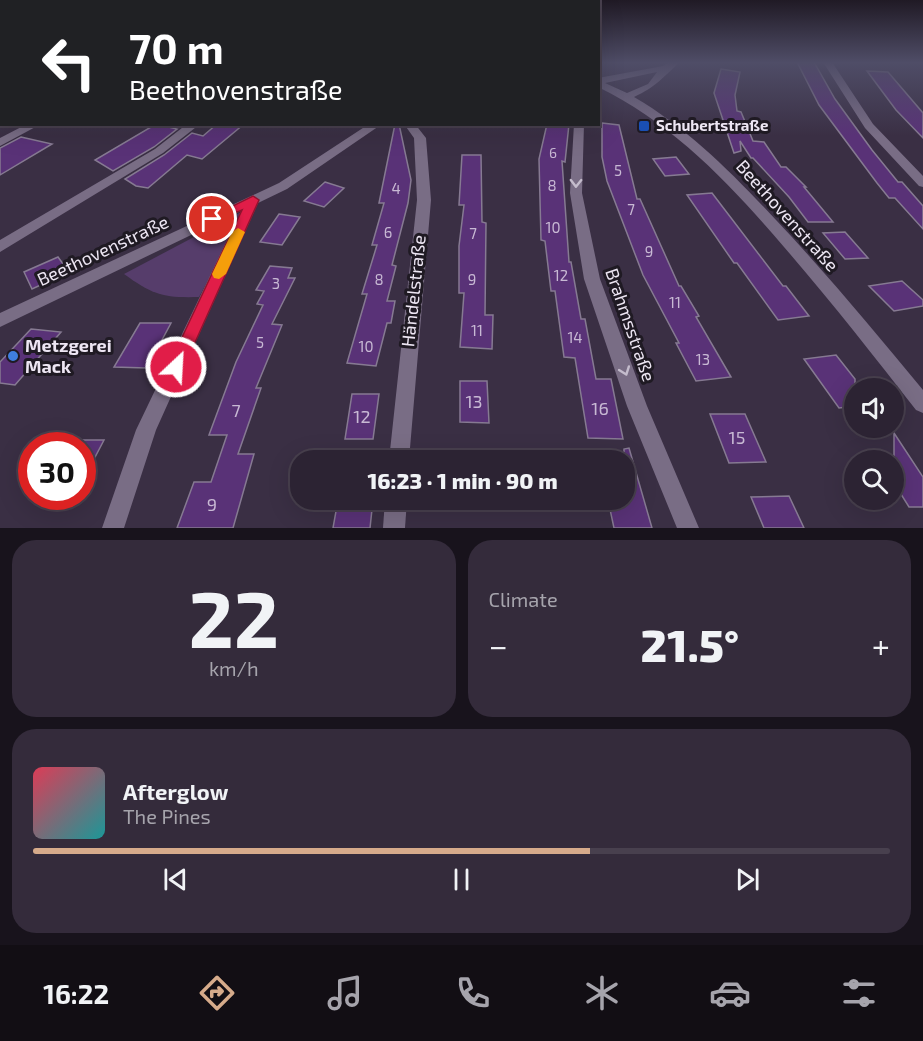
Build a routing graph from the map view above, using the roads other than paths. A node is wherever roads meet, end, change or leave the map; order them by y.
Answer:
1 (608, 87) edge
2 (650, 87) edge
3 (843, 87) edge
4 (629, 96) junction
5 (32, 126) edge
6 (192, 126) edge
7 (374, 126) edge
8 (411, 126) edge
9 (579, 126) edge
10 (0, 143) edge
11 (923, 183) edge
12 (253, 200) junction
13 (0, 247) edge
14 (0, 320) edge
15 (923, 404) edge
16 (400, 450) edge
17 (395, 510) edge
18 (113, 528) edge
19 (394, 528) edge
20 (688, 528) edge

1 - 4 street, Beethovenstraße
2 - 4 street
3 - 11 street
4 - 15 street, Beethovenstraße
5 - 10 street
6 - 13 street
7 - 12 street, Beethovenstraße
8 - 16 street, Händelstraße
9 -> 20 street, Brahmsstraße
12 - 14 street, Beethovenstraße
12 - 18 street
17 - 19 street

